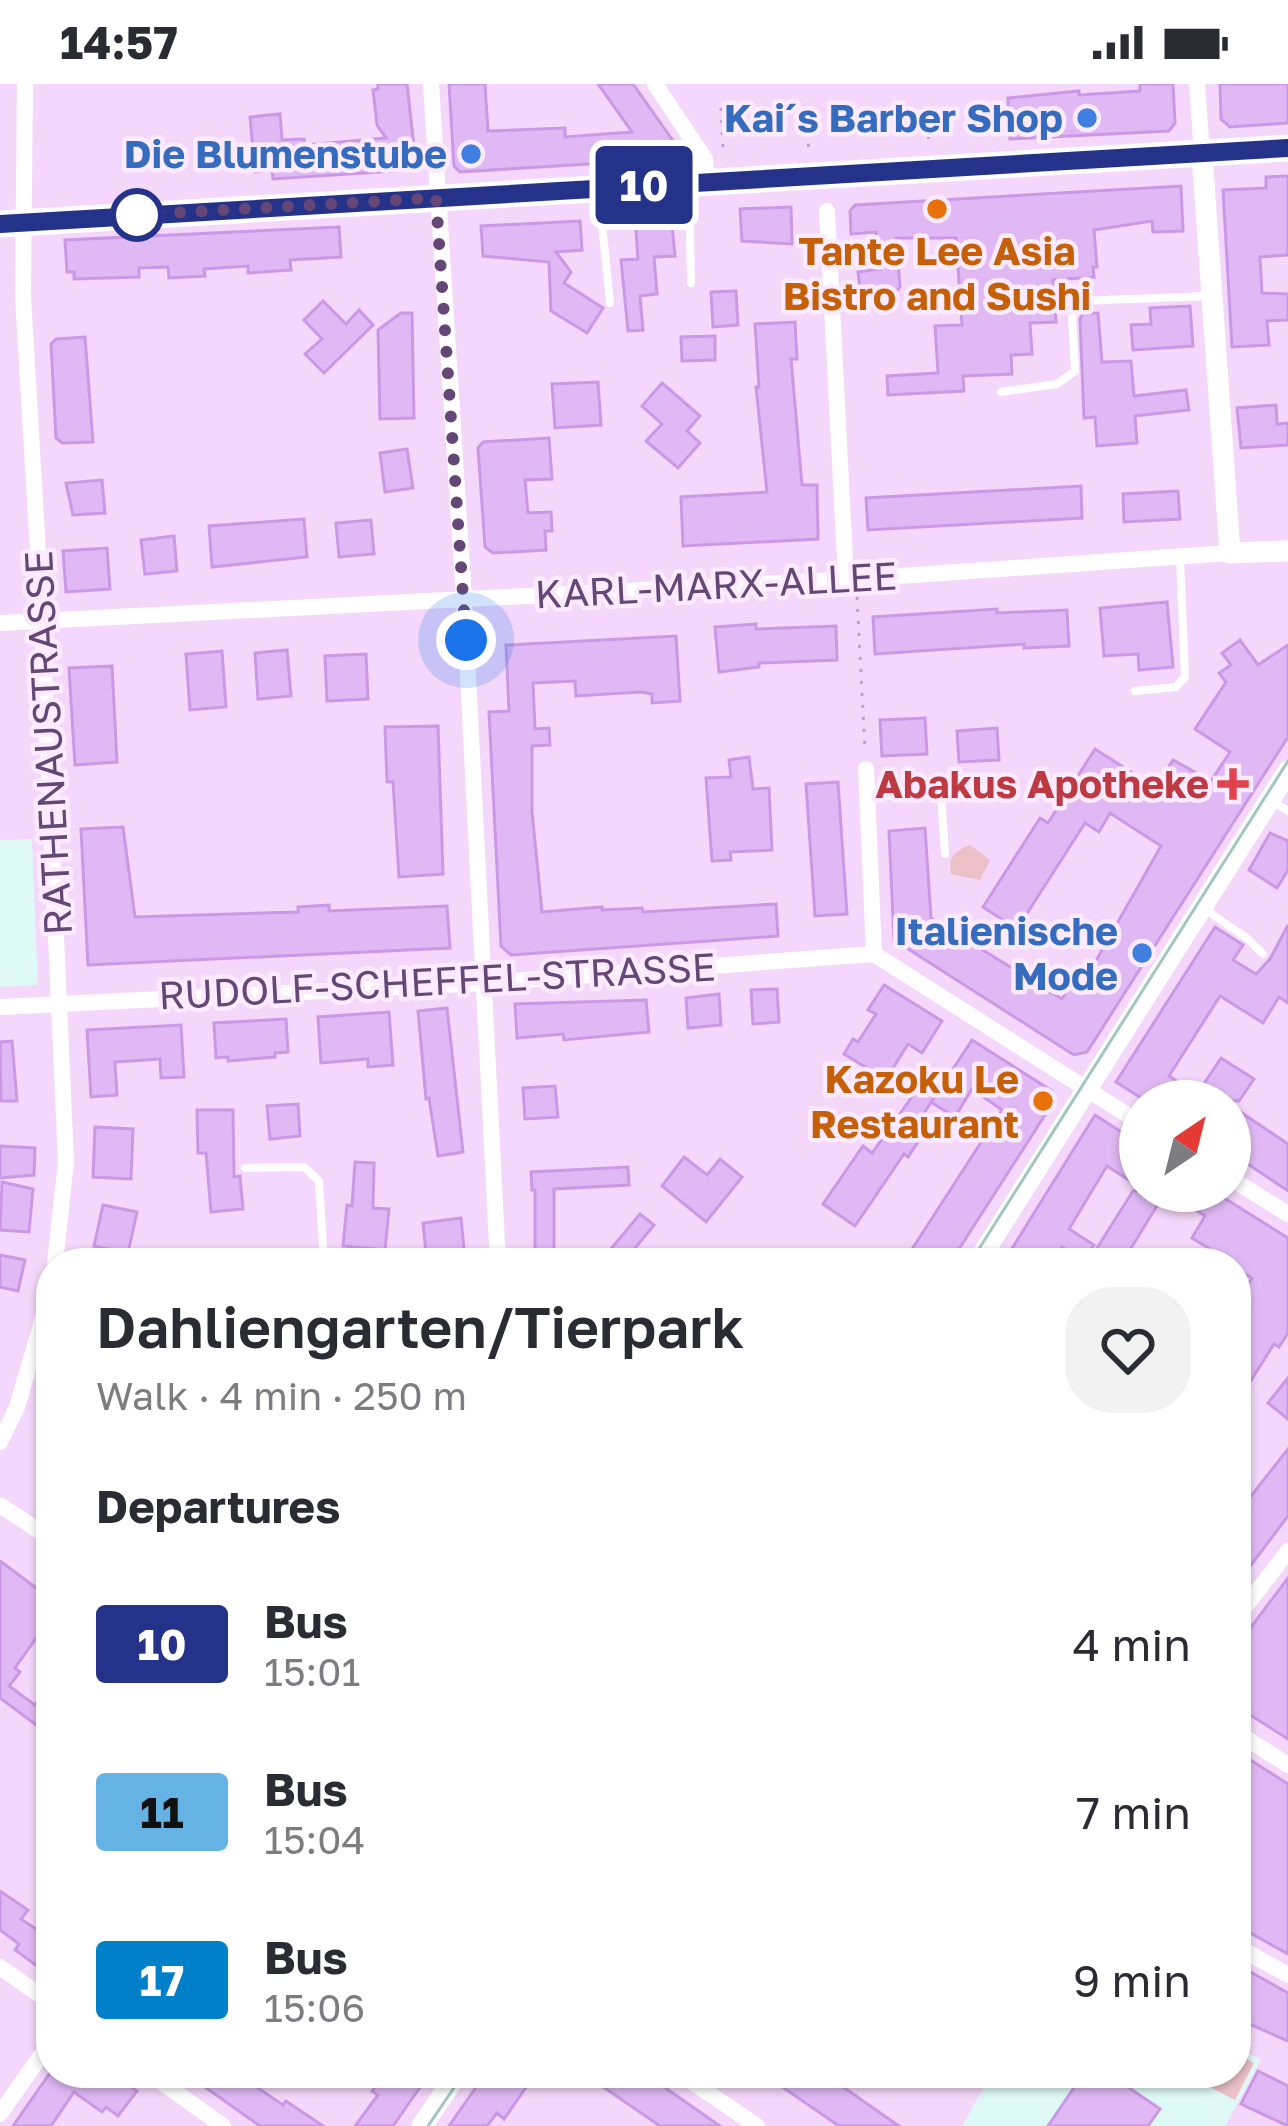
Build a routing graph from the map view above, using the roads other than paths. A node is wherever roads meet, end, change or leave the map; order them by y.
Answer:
1 (25, 84) edge
2 (431, 84) edge
3 (656, 84) edge
4 (1197, 84) edge
5 (1288, 148) edge
6 (1202, 154) junction
7 (700, 174) junction
8 (598, 188) junction
9 (436, 198) junction
10 (826, 211) dead end
11 (11, 223) edge
12 (691, 284) dead end
13 (1213, 296) junction
14 (610, 304) dead end
15 (1001, 392) dead end
16 (1288, 550) edge
17 (1230, 554) junction
18 (1180, 555) junction
19 (851, 579) junction
20 (464, 598) junction
21 (42, 621) junction
22 (0, 623) edge
23 (1135, 691) dead end
24 (866, 769) road end
25 (1288, 771) edge
26 (868, 797) junction
27 (1279, 806) edge
28 (945, 854) dead end
29 (1202, 908) junction
30 (874, 954) junction
31 (1263, 954) dead end
32 (484, 982) junction
33 (61, 1002) junction
34 (0, 1007) edge
35 (1087, 1090) junction
36 (1119, 1110) edge
37 (244, 1168) dead end
38 (1251, 1191) edge
39 (1288, 1214) edge
40 (57, 1248) edge
41 (323, 1248) edge
42 (497, 1248) edge
43 (987, 1248) edge
44 (36, 1342) edge
45 (0, 1442) edge
46 (0, 1505) edge
47 (36, 1529) edge
48 (1288, 1551) edge
49 (1251, 1599) edge
50 (1251, 1742) edge
51 (1288, 1765) edge
52 (1251, 1954) edge
53 (0, 1967) edge
54 (1288, 1975) edge
55 (36, 1992) edge
56 (36, 2062) edge
57 (170, 2088) edge
58 (448, 2088) edge
59 (701, 2088) edge
60 (0, 2114) edge
61 (224, 2126) edge
62 (422, 2126) edge
63 (757, 2126) edge

1 - 11 street, RATHENAUSTRASSE
2 - 9 street
3 - 7 street
4 - 6 street
5 - 6 main road
6 - 7 main road
6 - 13 street
7 - 8 main road
7 - 12 lane
8 - 9 main road
8 - 14 lane
9 - 11 main road
9 - 20 street
10 - 19 street
11 - 21 street, RATHENAUSTRASSE
13 - 15 lane
13 - 17 street
16 - 17 street, KARL-MARX-ALLEE
17 - 18 street, KARL-MARX-ALLEE
18 - 19 street, KARL-MARX-ALLEE
18 - 23 lane
19 - 20 street, KARL-MARX-ALLEE
20 - 21 street, KARL-MARX-ALLEE
20 - 32 street
21 - 22 street, KARL-MARX-ALLEE
21 - 33 street, RATHENAUSTRASSE
24 - 26 street
25 - 27 street
26 - 28 lane
26 - 30 street
27 - 29 street
29 - 31 lane
29 - 35 street
30 - 32 street, RUDOLF-SCHEFFEL-STRASSE
30 - 35 street
32 - 33 street, RUDOLF-SCHEFFEL-STRASSE
32 - 42 street
33 - 34 street, RUDOLF-SCHEFFEL-STRASSE
33 - 40 street, RATHENAUSTRASSE
35 - 36 street
35 - 43 street
37 - 41 lane
38 - 39 street
44 - 45 street
46 - 47 street
48 - 49 street
50 - 51 street
52 - 54 street
53 - 55 street
56 - 60 street
57 - 61 street
58 - 62 street
59 - 63 street

